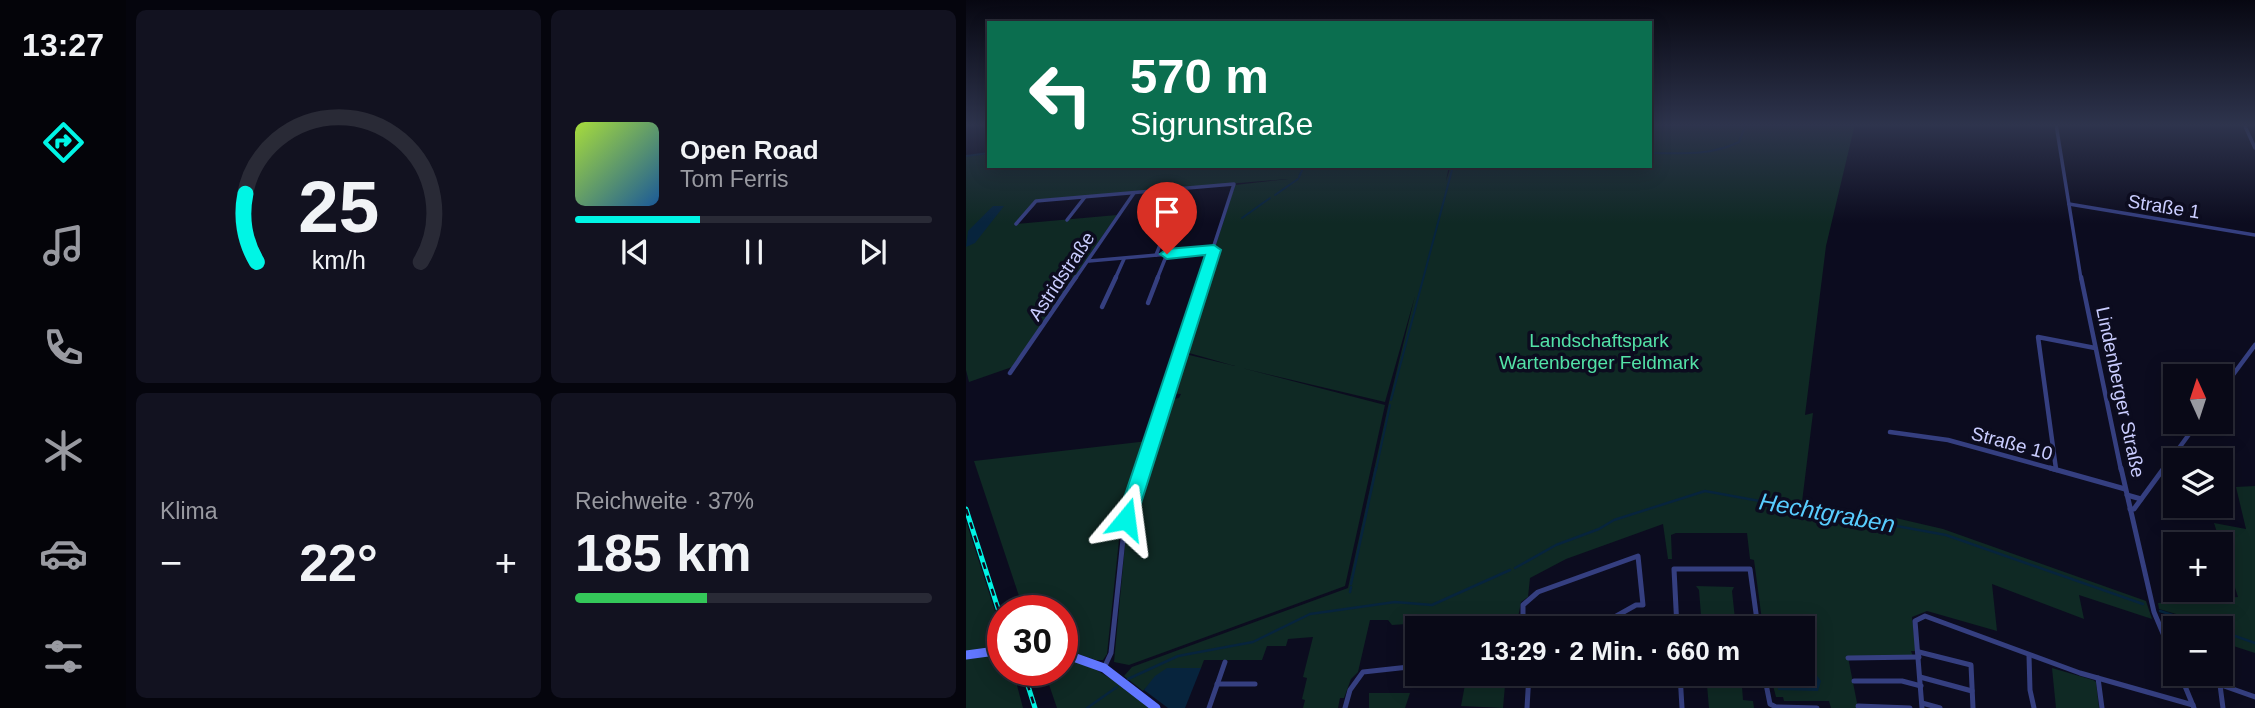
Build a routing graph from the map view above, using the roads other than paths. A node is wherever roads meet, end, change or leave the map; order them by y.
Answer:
1 (2061, 157) edge
2 (1183, 188) junction
3 (1135, 192) junction
4 (1085, 197) junction
5 (2069, 204) junction
6 (1067, 220) dead end
7 (1016, 224) dead end
8 (2255, 235) edge
9 (1214, 250) junction
10 (1167, 254) junction
11 (1156, 255) junction
12 (1124, 258) junction
13 (1088, 261) junction
14 (1148, 303) dead end
15 (1102, 307) dead end
16 (2255, 345) edge
17 (2095, 348) junction
18 (1010, 373) dead end
19 (2233, 375) edge
20 (1890, 432) dead end
21 (2189, 434) edge
22 (2056, 469) junction
23 (2126, 492) junction
24 (2141, 499) junction
25 (2130, 509) junction
26 (1676, 616) edge
27 (1756, 616) edge
28 (1523, 626) edge
29 (2163, 633) edge
30 (987, 652) edge
31 (966, 655) edge
32 (1919, 655) junction
33 (2029, 656) junction
34 (1848, 658) dead end
35 (1078, 659) edge
36 (1225, 662) dead end
37 (1405, 667) edge
38 (1104, 668) junction
39 (1920, 677) junction
40 (2098, 678) junction
41 (1854, 681) dead end
42 (1217, 684) junction
43 (1255, 684) dead end
44 (1528, 686) edge
45 (1681, 686) edge
46 (1766, 686) edge
47 (1921, 686) junction
48 (2185, 686) edge
49 (2220, 686) edge
50 (2223, 686) edge
51 (1972, 691) junction
52 (2255, 697) edge
53 (1858, 706) edge
54 (1922, 706) edge
55 (2193, 706) edge
56 (1156, 708) edge
57 (1209, 708) edge
58 (1345, 708) edge
59 (1527, 708) edge
60 (1682, 708) edge
61 (1816, 708) edge
62 (1910, 708) edge
63 (1940, 708) edge
64 (1973, 708) edge
65 (2034, 708) edge
66 (2102, 708) edge
67 (2223, 708) edge

1 - 5 street, Lindenberger Straße
2 - 3 street
2 - 9 street
2 - 11 street
3 - 4 street
3 - 13 street, Astridstraße
4 - 6 street
4 - 7 street
5 - 8 street, Straße 1
5 - 17 street, Lindenberger Straße
9 - 10 street
9 - 38 street
10 - 11 street
10 - 14 street
11 - 12 street
12 - 13 street
12 - 15 street
13 - 18 street, Astridstraße
16 - 19 street
17 - 22 street
17 - 23 street, Lindenberger Straße
20 - 22 street, Straße 10
21 - 24 street
22 - 23 street, Straße 10
23 - 24 street, Straße 10
23 - 25 street, Lindenberger Straße
24 - 25 street
25 - 29 street, Lindenberger Straße
26 - 27 street
28 - 28 street
30 - 31 main road
32 - 33 street
32 - 34 street
32 - 39 street
32 - 51 street
33 - 40 street
33 - 65 street
35 - 38 main road
36 - 42 street
37 - 58 street
38 - 56 main road
39 - 47 street
39 - 51 street
40 - 55 street
40 - 66 street
41 - 47 street
42 - 43 street
42 - 57 street
44 - 59 street
45 - 60 street
46 - 61 street
47 - 54 street
48 - 55 street
49 - 67 street
50 - 52 street
51 - 64 street
53 - 62 street
54 - 63 street

